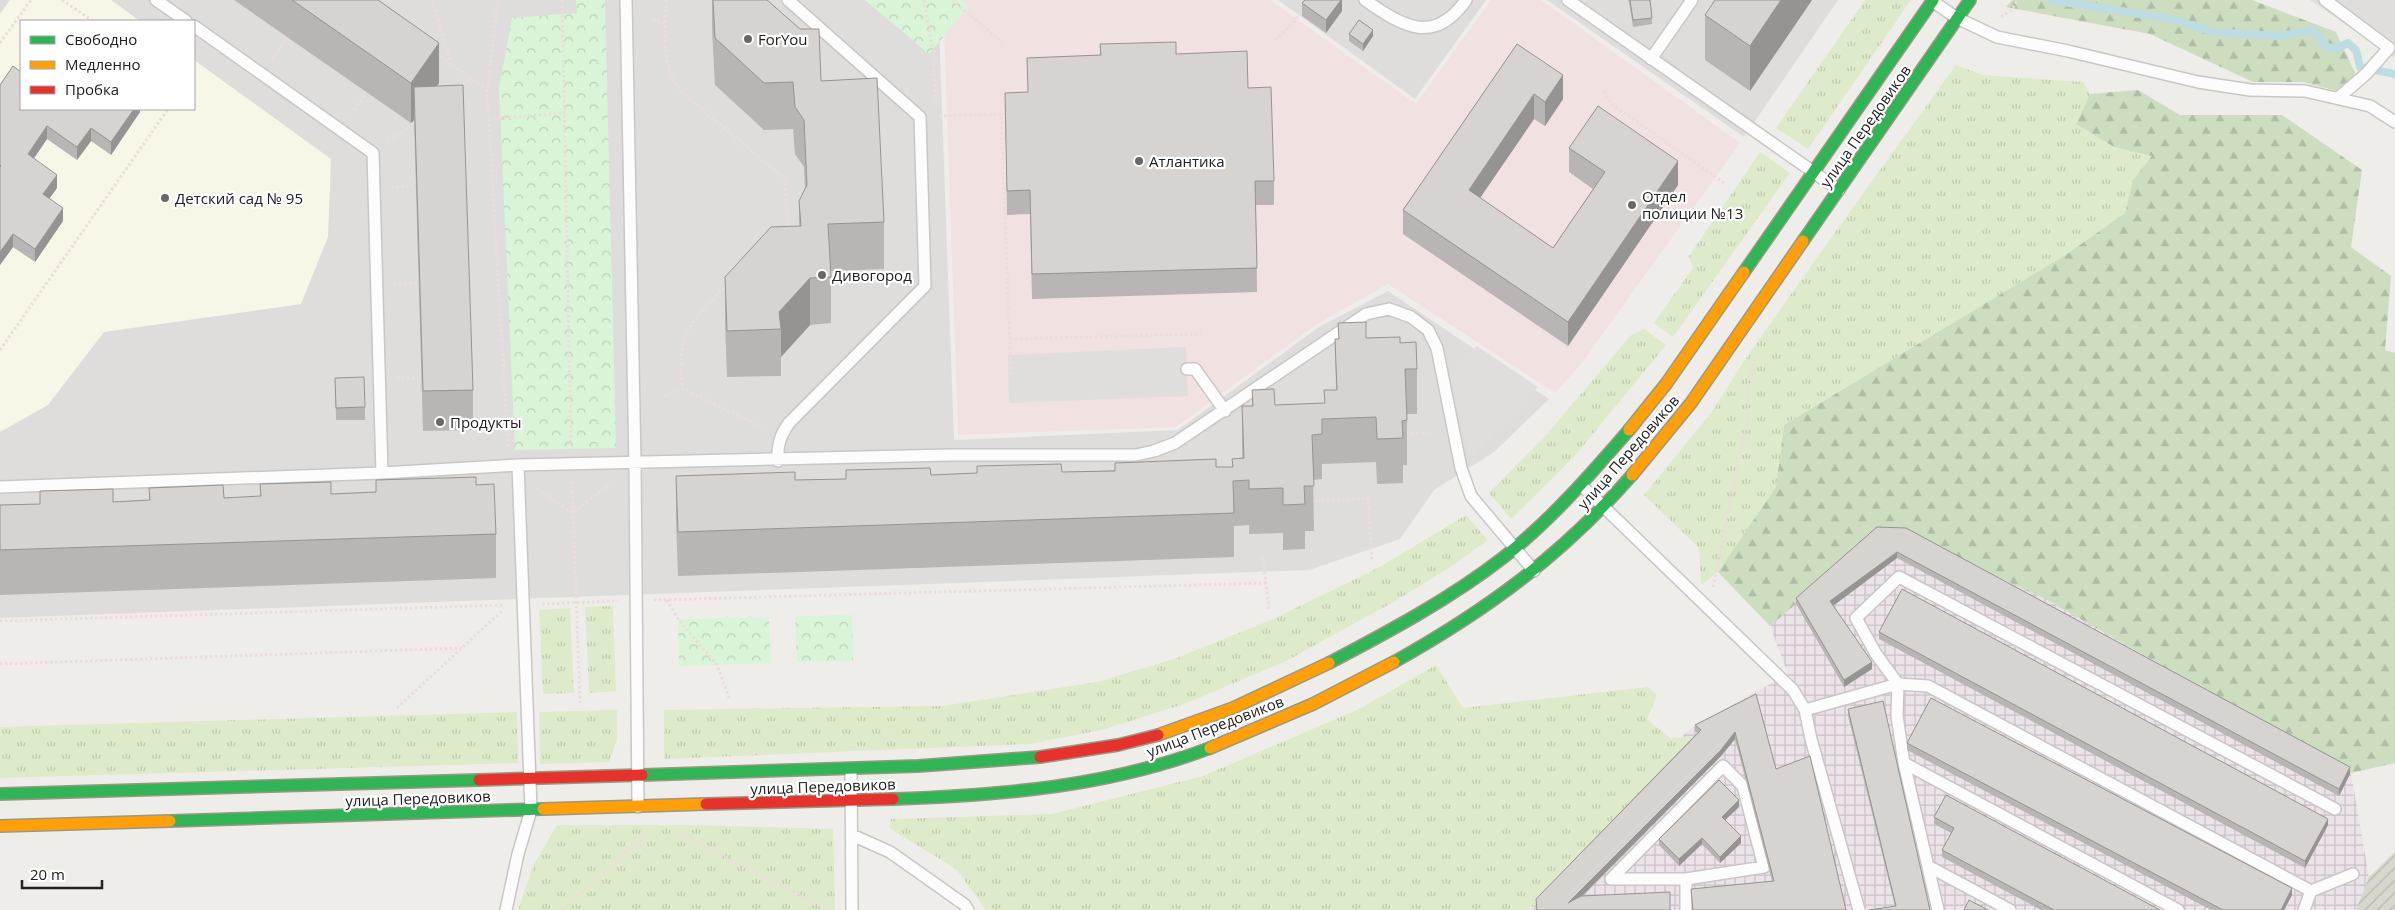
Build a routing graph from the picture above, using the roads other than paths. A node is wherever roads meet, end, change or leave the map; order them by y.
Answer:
1 (156, 0) edge
2 (626, 0) edge
3 (788, 0) edge
4 (1365, 0) edge
5 (1466, 0) edge
6 (1568, 0) edge
7 (1692, 0) edge
8 (1932, 0) edge
9 (1970, 0) edge
10 (2325, 0) edge
11 (1957, 18) junction
12 (185, 20) edge
13 (195, 27) edge
14 (1652, 59) junction
15 (2338, 98) junction
16 (2395, 122) edge
17 (1814, 172) junction
18 (1839, 190) junction
19 (1187, 369) dead end
20 (1224, 411) junction
21 (778, 461) junction
22 (635, 464) junction
23 (518, 466) junction
24 (382, 473) junction
25 (1581, 486) junction
26 (0, 487) edge
27 (1604, 507) junction
28 (1515, 548) junction
29 (1534, 571) junction
30 (1898, 684) junction
31 (1805, 710) junction
32 (1904, 763) junction
33 (851, 769) junction
34 (637, 776) junction
35 (530, 779) junction
36 (0, 794) edge
37 (852, 801) junction
38 (638, 807) junction
39 (531, 810) junction
40 (2335, 810) dead end
41 (0, 826) edge
42 (852, 835) junction
43 (1928, 866) junction
44 (2353, 874) dead end
45 (1686, 879) junction
46 (2311, 891) junction
47 (506, 910) edge
48 (852, 910) edge
49 (968, 910) edge
50 (1686, 910) edge
51 (1859, 910) edge
52 (1938, 910) edge
53 (2010, 910) edge
54 (2178, 910) edge
55 (2304, 910) edge

1 - 12 lane
2 - 22 lane
3 - 21 lane
4 - 5 lane
6 - 14 lane
7 - 14 lane
8 - 11 lane
8 - 17 street, улица Передовиков
9 - 11 street, улица Передовиков
10 - 15 lane
11 - 15 lane
11 - 18 street, улица Передовиков
13 - 24 lane
14 - 17 lane
15 - 16 lane
17 - 18 lane
17 - 25 street, улица Передовиков
18 - 27 street, улица Передовиков
19 - 20 lane
20 - 21 lane
20 - 28 lane
21 - 22 lane
22 - 23 lane
22 - 34 lane
23 - 24 lane
23 - 35 lane
24 - 26 lane
25 - 27 lane
25 - 28 street, улица Передовиков
27 - 29 street, улица Передовиков
27 - 31 lane
28 - 29 lane
28 - 33 street, улица Передовиков
29 - 37 street, улица Передовиков
30 - 31 lane
30 - 32 lane
30 - 40 lane
30 - 46 lane
31 - 51 lane
32 - 43 lane
32 - 54 lane
33 - 34 street, улица Передовиков
33 - 37 lane
34 - 35 street, улица Передовиков
34 - 38 lane
35 - 36 street, улица Передовиков
35 - 39 lane
37 - 38 street, улица Передовиков
37 - 42 lane
38 - 39 street, улица Передовиков
39 - 41 street, улица Передовиков
39 - 47 lane
42 - 48 lane
42 - 49 lane
43 - 52 lane
43 - 53 lane
44 - 46 lane
45 - 45 lane
45 - 50 lane
46 - 55 lane

